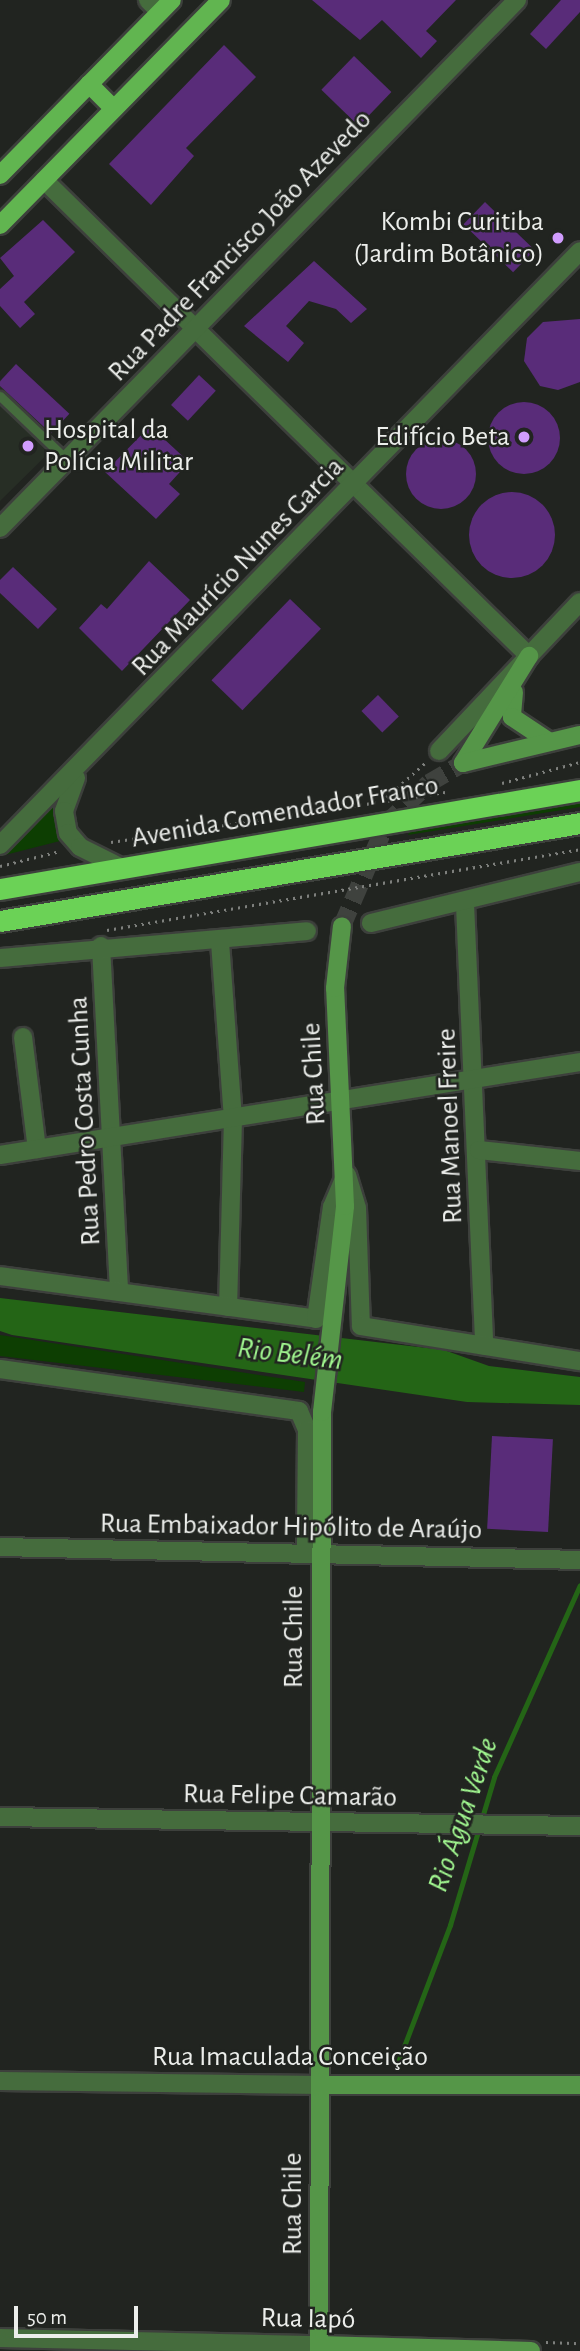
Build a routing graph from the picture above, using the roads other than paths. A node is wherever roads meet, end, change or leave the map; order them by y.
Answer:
1 (221, 0) edge
2 (517, 0) edge
3 (160, 4) edge
4 (89, 84) junction
5 (114, 109) junction
6 (0, 175) edge
7 (44, 180) junction
8 (0, 225) edge
9 (580, 251) edge
10 (195, 329) junction
11 (0, 396) edge
12 (67, 460) junction
13 (354, 485) junction
14 (0, 528) edge
15 (580, 602) edge
16 (529, 656) junction
17 (580, 735) edge
18 (548, 741) junction
19 (439, 751) road end
20 (80, 769) junction
21 (580, 790) edge
22 (580, 823) edge
23 (0, 845) edge
24 (122, 868) junction
25 (580, 872) edge
26 (0, 889) edge
27 (465, 904) junction
28 (0, 921) edge
29 (371, 923) dead end
30 (342, 926) tunnel mouth
31 (307, 931) dead end
32 (97, 939) junction
33 (220, 942) junction
34 (0, 958) edge
35 (23, 1037) dead end
36 (580, 1062) edge
37 (475, 1079) junction
38 (341, 1100) junction
39 (233, 1118) junction
40 (115, 1137) junction
41 (37, 1149) junction
42 (479, 1150) junction
43 (0, 1155) edge
44 (580, 1161) edge
45 (346, 1173) junction
46 (0, 1276) edge
47 (119, 1292) junction
48 (228, 1307) junction
49 (484, 1346) junction
50 (580, 1362) edge
51 (0, 1369) edge
52 (0, 1547) edge
53 (313, 1554) junction
54 (572, 1560) edge
55 (0, 1817) edge
56 (320, 1825) junction
57 (580, 1826) edge
58 (0, 2081) edge
59 (320, 2085) junction
60 (580, 2085) edge
61 (0, 2337) edge
62 (319, 2348) edge
63 (531, 2351) edge

1 - 5 main road
2 - 10 street, Rua Padre Francisco João Azevedo
3 - 4 main road
4 - 5 main road
4 - 6 main road
5 - 7 main road
7 - 8 main road
7 - 10 street
9 - 13 street, Rua Maurício Nunes Garcia
10 - 12 street, Rua Padre Francisco João Azevedo
10 - 13 street
11 - 12 lane
12 - 14 street, Rua Padre Francisco João Azevedo
13 - 16 street
13 - 20 street, Rua Maurício Nunes Garcia
15 - 16 street
16 - 18 main road
16 - 18 main road
16 - 19 street
17 - 18 main road
20 - 23 street, Rua Maurício Nunes Garcia
20 - 24 street, Rua Maurício Nunes Garcia
21 - 24 highway, Avenida Comendador Franco
22 - 28 highway, Avenida Comendador Franco
24 - 26 highway, Avenida Comendador Franco
25 - 27 street
27 - 29 street
27 - 37 street, Rua Manoel Freire
30 - 38 main road, Rua Chile
31 - 33 street
32 - 33 street
32 - 34 street
32 - 40 street, Rua Pedro Costa Cunha
33 - 39 street
35 - 41 street, Rua Pedro Costa Cunha
36 - 37 street
37 - 38 street
37 - 42 street, Rua Manoel Freire
38 - 39 street
38 - 45 main road, Rua Chile
39 - 40 street
39 - 48 street
40 - 41 street
40 - 47 street, Rua Pedro Costa Cunha
41 - 43 street
42 - 44 street
42 - 49 street, Rua Manoel Freire
45 - 48 street
45 - 49 street
45 - 53 main road, Rua Chile
46 - 47 street
47 - 48 street
49 - 50 street
51 - 53 street
52 - 53 street, Rua Embaixador Hipólito de Araújo
53 - 54 street, Rua Embaixador Hipólito de Araújo
53 - 56 main road, Rua Chile
55 - 56 street, Rua Felipe Camarão
56 - 57 street, Rua Felipe Camarão
56 - 59 main road, Rua Chile
58 - 59 street, Rua Imaculada Conceição
59 - 60 main road, Rua Imaculada Conceição
59 - 62 main road, Rua Chile
61 - 62 street, Rua Iapó
62 - 63 main road, Rua Iapó

